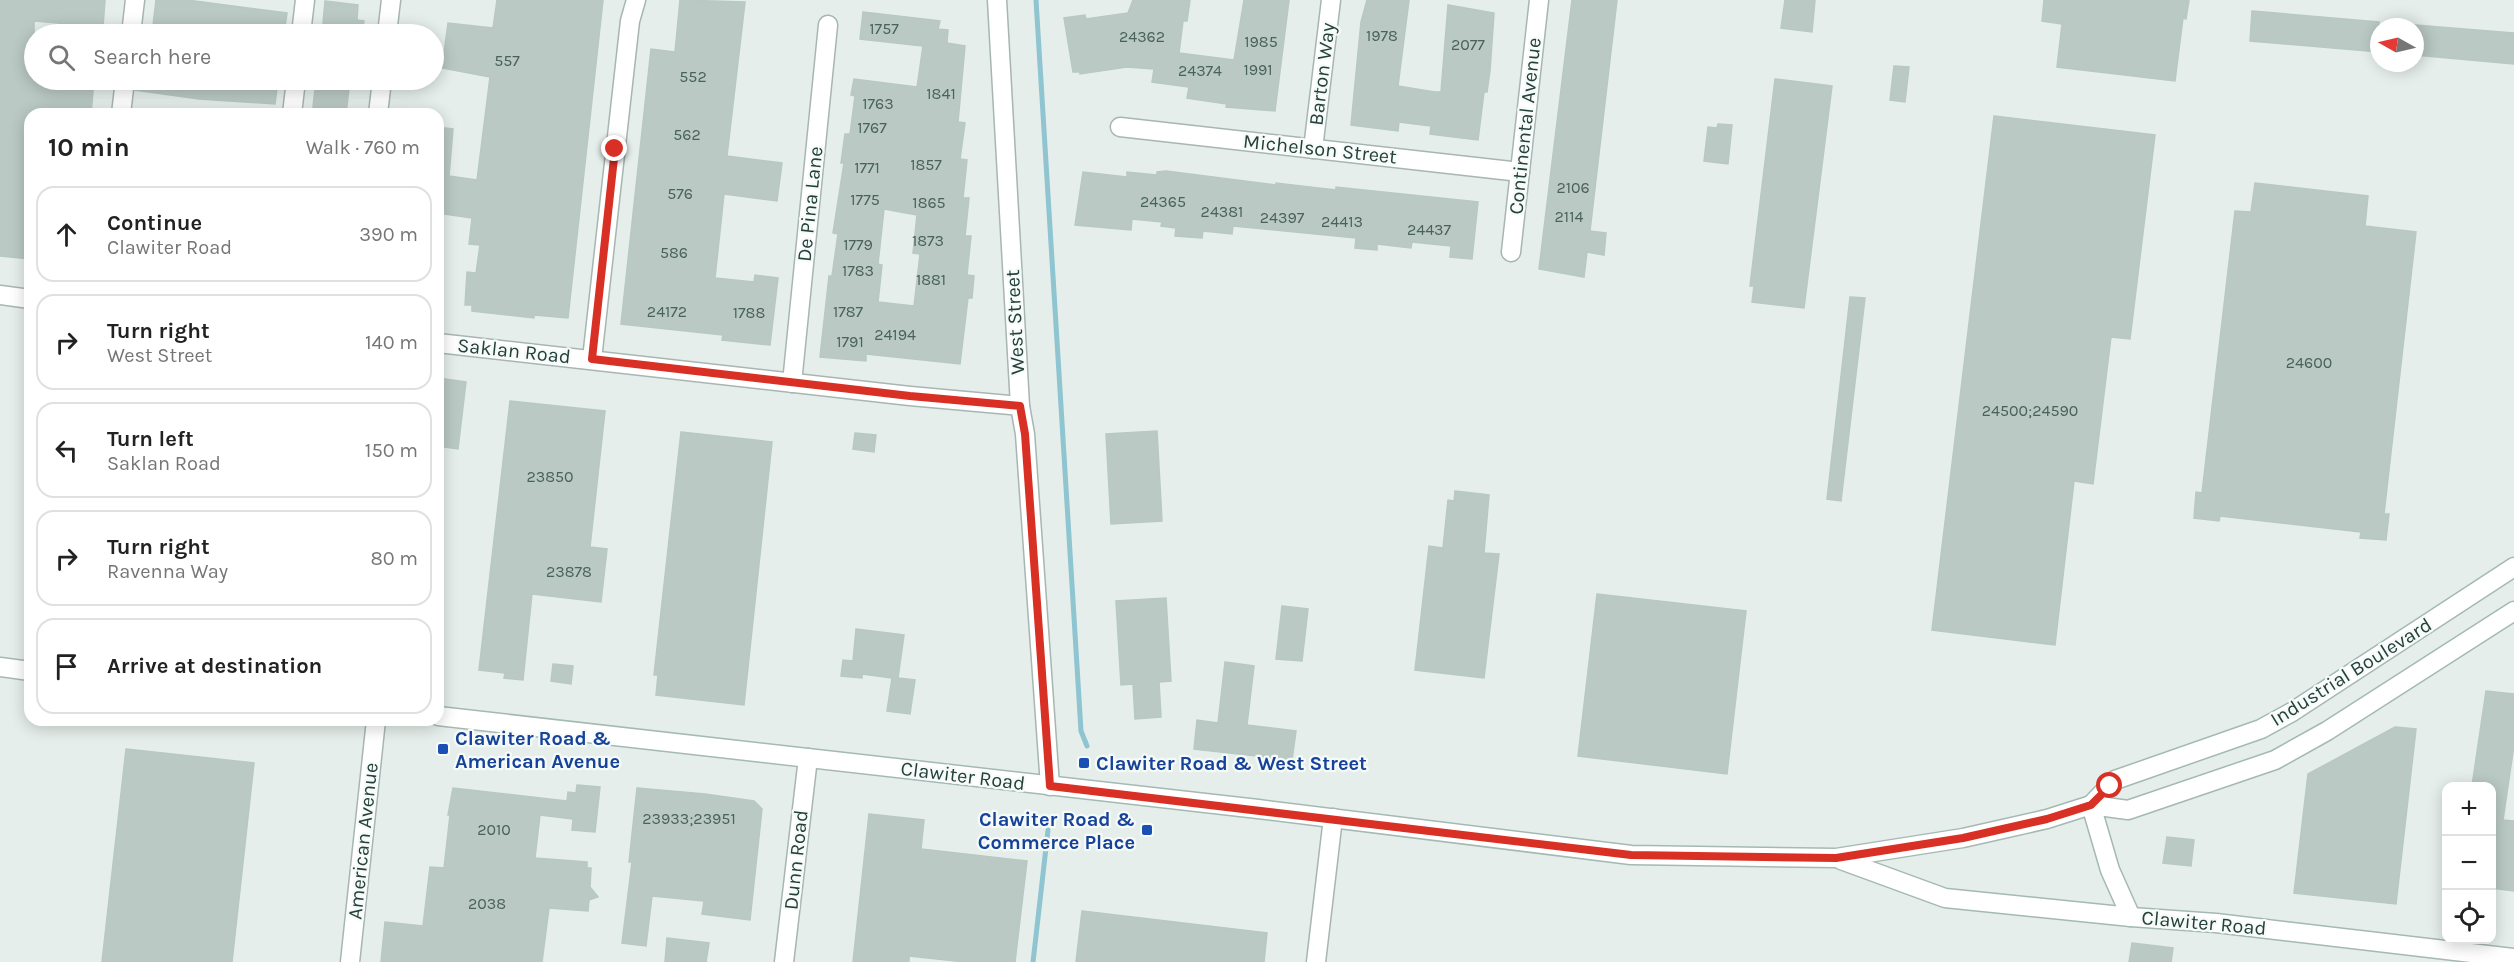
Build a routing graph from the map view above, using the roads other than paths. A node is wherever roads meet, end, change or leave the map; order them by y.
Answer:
1 (135, 0) edge
2 (305, 0) edge
3 (391, 0) edge
4 (636, 0) edge
5 (997, 0) edge
6 (1331, 0) edge
7 (1539, 0) edge
8 (132, 24) edge
9 (302, 24) edge
10 (388, 24) edge
11 (828, 25) dead end
12 (124, 90) edge
13 (295, 90) edge
14 (381, 90) edge
15 (122, 108) edge
16 (293, 108) edge
17 (379, 108) edge
18 (1120, 127) dead end
19 (1312, 148) junction
20 (1520, 172) junction
21 (1511, 252) dead end
22 (0, 295) edge
23 (24, 298) edge
24 (444, 344) edge
25 (592, 359) junction
26 (792, 382) junction
27 (1020, 406) junction
28 (2514, 567) edge
29 (2514, 611) edge
30 (0, 668) edge
31 (24, 670) edge
32 (444, 717) edge
33 (375, 726) edge
34 (808, 758) junction
35 (1050, 786) junction
36 (2091, 805) junction
37 (1333, 818) junction
38 (1836, 858) junction
39 (2131, 917) junction
40 (2514, 958) edge
41 (350, 962) edge
42 (784, 962) edge
43 (1316, 962) edge

1 - 8 street
2 - 9 street
3 - 10 street
4 - 25 street
5 - 27 street, West Street
6 - 19 street, Barton Way
7 - 20 street, Continental Avenue
11 - 26 street, De Pina Lane
12 - 15 street
13 - 16 street
14 - 17 street
18 - 19 street, Michelson Street
19 - 20 street, Michelson Street
20 - 21 street, Continental Avenue
22 - 23 street
24 - 25 street, Saklan Road
25 - 26 street, Saklan Road
26 - 27 street, Saklan Road
27 - 35 street, West Street
28 - 36 street, Industrial Boulevard
29 - 36 street, Industrial Boulevard
30 - 31 street
32 - 34 street, Clawiter Road
33 - 41 street, American Avenue
34 - 35 street, Clawiter Road
34 - 42 street, Dunn Road
35 - 37 street, Clawiter Road
36 - 38 street, Clawiter Road
36 - 39 street, Clawiter Road
37 - 38 street, Clawiter Road
37 - 43 street
38 - 39 street
39 - 40 street, Clawiter Road

